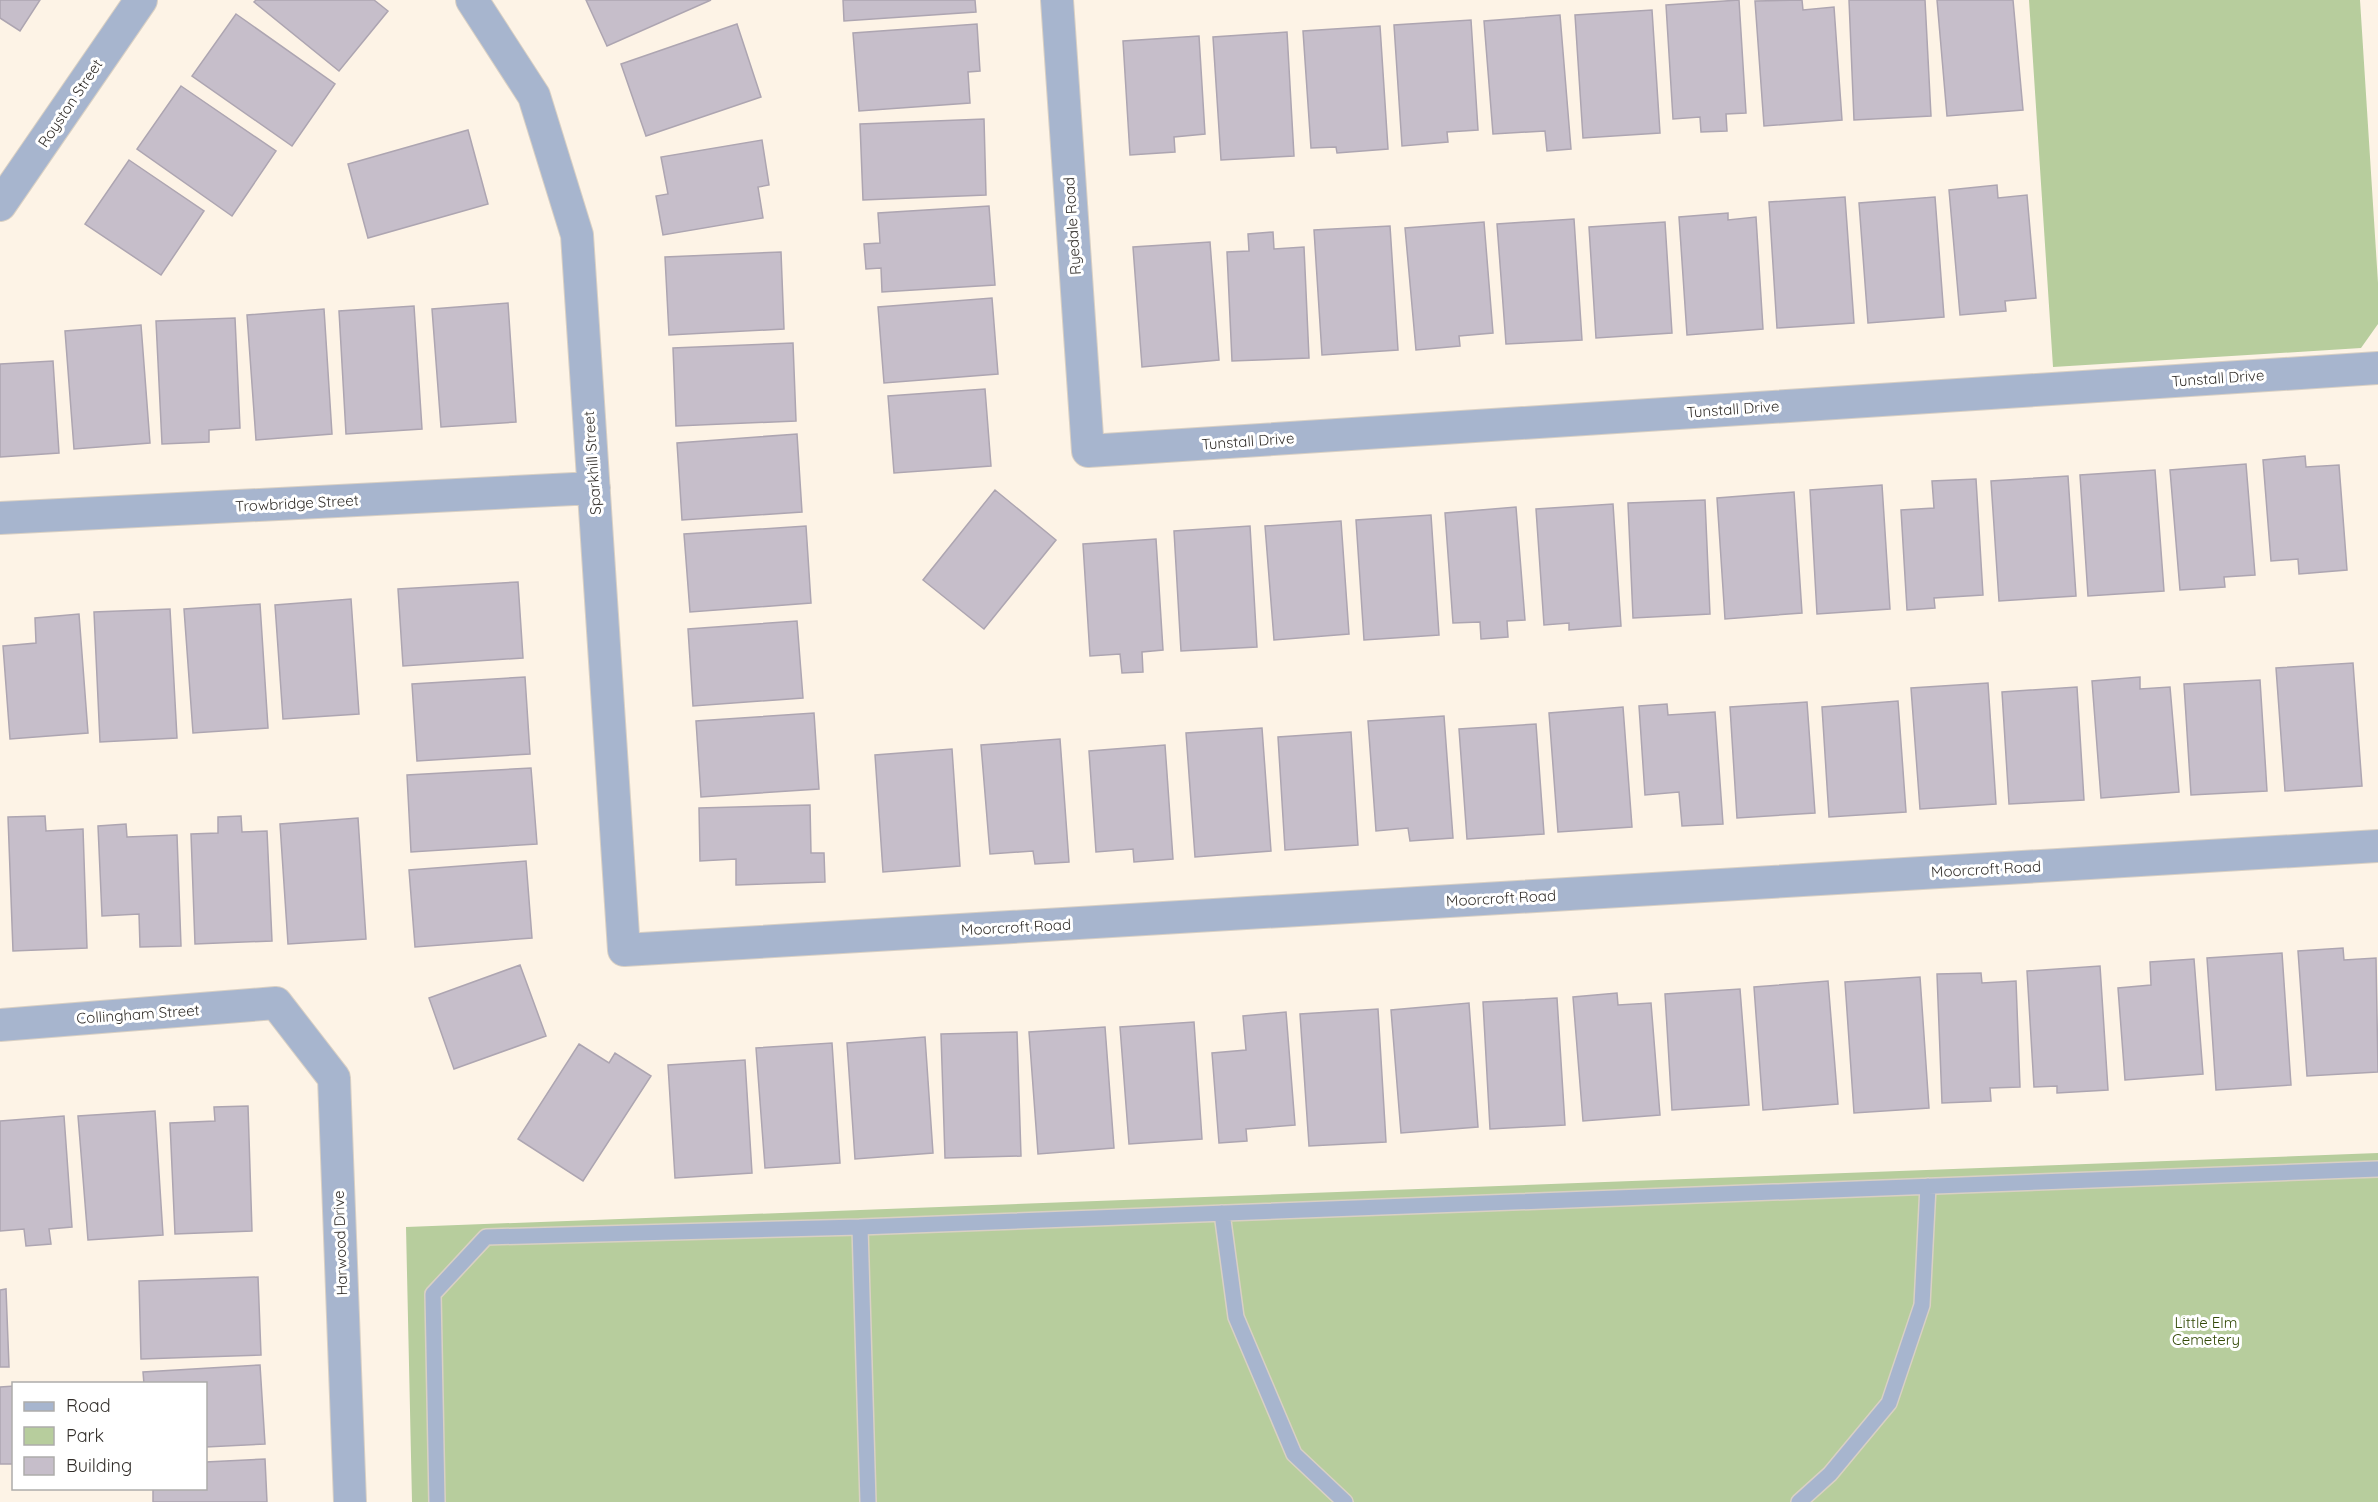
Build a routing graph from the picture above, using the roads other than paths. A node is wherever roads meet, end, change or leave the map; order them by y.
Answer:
1 (141, 0) edge
2 (472, 0) edge
3 (1057, 0) edge
4 (0, 205) edge
5 (2378, 368) edge
6 (1088, 451) joint
7 (594, 488) junction
8 (0, 518) edge
9 (2378, 846) edge
10 (624, 950) joint
11 (276, 1004) joint
12 (0, 1025) edge
13 (2378, 1169) edge
14 (1928, 1186) junction
15 (1222, 1213) junction
16 (860, 1227) junction
17 (350, 1502) edge
18 (437, 1502) edge
19 (868, 1502) edge
20 (1345, 1502) edge
21 (1799, 1502) edge

1 - 4 street, Royston Street
2 - 7 street, Sparkhill Street
3 - 6 street, Ryedale Road
5 - 6 street, Tunstall Drive
7 - 8 street, Trowbridge Street
7 - 10 street, Sparkhill Street
9 - 10 street, Moorcroft Road
11 - 12 street, Collingham Street
11 - 17 street, Harwood Drive
13 - 14 lane
14 - 15 lane
14 - 21 lane
15 - 16 lane
15 - 20 lane
16 - 18 lane
16 - 19 lane

